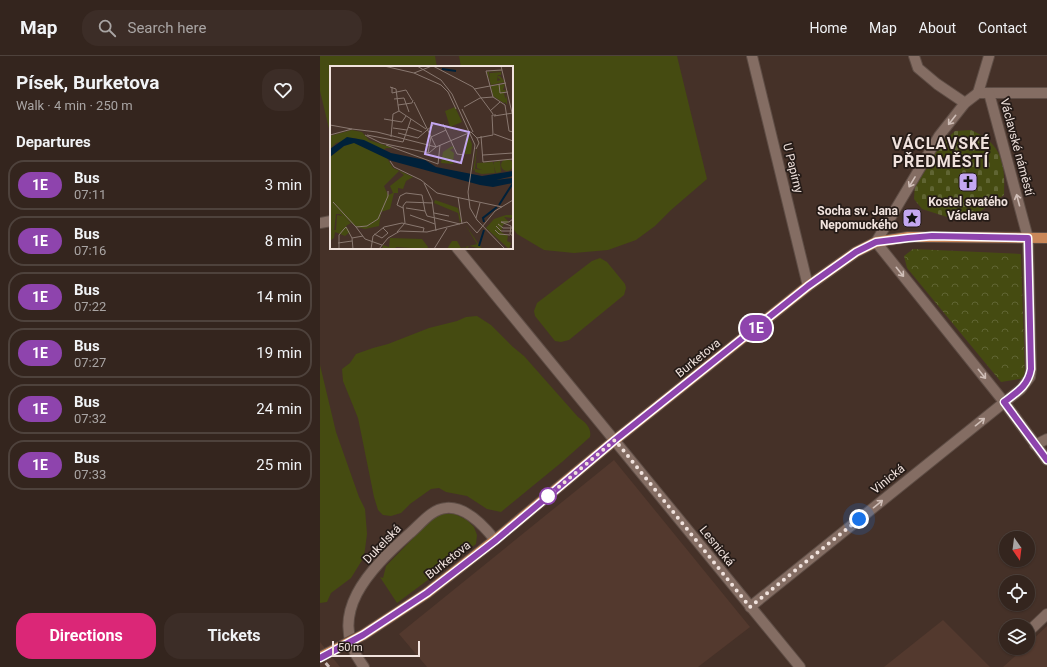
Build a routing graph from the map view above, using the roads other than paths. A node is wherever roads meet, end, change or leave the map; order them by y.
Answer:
1 (752, 56) edge
2 (914, 56) edge
3 (989, 56) edge
4 (989, 92) junction
5 (978, 93) junction
6 (1047, 93) edge
7 (965, 103) junction
8 (330, 221) edge
9 (320, 223) edge
10 (1028, 238) junction
11 (1047, 238) edge
12 (876, 242) junction
13 (458, 249) edge
14 (808, 286) junction
15 (1004, 402) junction
16 (1047, 439) edge
17 (615, 440) junction
18 (1035, 445) junction
19 (1047, 460) edge
20 (496, 540) junction
21 (750, 607) junction
22 (1047, 614) edge
23 (1035, 625) edge
24 (320, 658) edge
25 (364, 667) edge
26 (800, 667) edge

1 - 14 street, U Papírny
2 - 7 street
3 - 5 street
4 - 5 street, Václavské náměstí
4 - 6 street
10 -> 4 street, Václavské náměstí
5 - 7 street
7 -> 12 street
8 - 9 street
10 - 11 main road, Burketova
10 - 12 main road, Burketova
10 - 15 street, Václavské náměstí
12 - 14 main road, Burketova
12 -> 15 street
13 - 17 street
14 - 17 main road, Burketova
15 - 18 street
21 -> 15 street, Vinická
16 - 18 street
17 - 20 main road, Burketova
17 - 21 street, Lesnická
18 - 19 street
20 - 24 main road, Burketova, bridge
20 - 25 street, Dukelská
21 - 26 street, Lesnická
22 - 23 street

